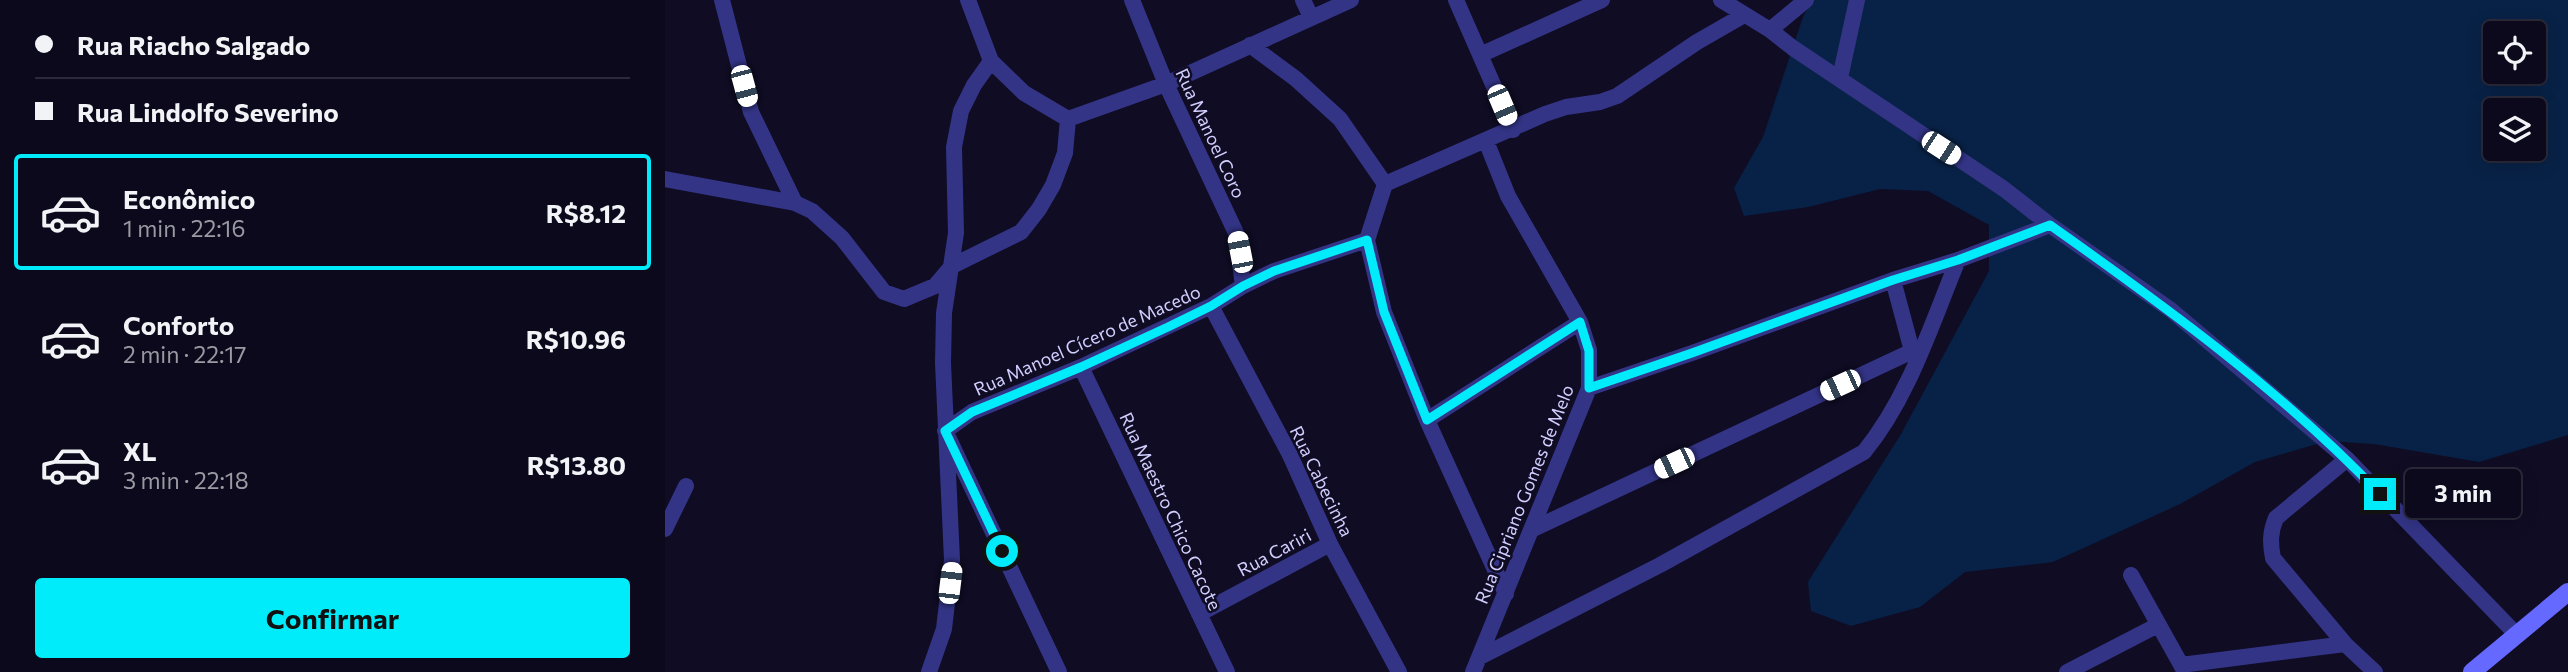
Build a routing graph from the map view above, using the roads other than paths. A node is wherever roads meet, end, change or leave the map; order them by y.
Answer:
1 (722, 0) edge
2 (968, 0) edge
3 (1132, 0) edge
4 (1304, 0) edge
5 (1351, 0) edge
6 (1457, 0) edge
7 (1602, 0) edge
8 (1721, 0) edge
9 (1805, 0) edge
10 (1857, 0) edge
11 (1744, 15) junction
12 (1311, 17) junction
13 (1770, 30) junction
14 (1251, 45) junction
15 (1480, 55) junction
16 (991, 61) junction
17 (1840, 78) junction
18 (1166, 84) junction
19 (1068, 120) junction
20 (1513, 130) junction
21 (1486, 141) junction
22 (665, 179) edge
23 (1385, 184) junction
24 (795, 203) junction
25 (2050, 225) junction
26 (1367, 240) junction
27 (1958, 260) junction
28 (952, 266) junction
29 (1893, 280) junction
30 (1243, 286) junction
31 (1211, 306) junction
32 (1580, 322) junction
33 (1917, 349) junction
34 (1081, 367) junction
35 (1589, 388) junction
36 (1427, 420) junction
37 (945, 431) junction
38 (2347, 459) junction
39 (686, 486) dead end
40 (665, 529) edge
41 (1531, 530) junction
42 (1331, 544) junction
43 (2131, 575) dead end
44 (2568, 592) edge
45 (1506, 594) junction
46 (1199, 614) junction
47 (2158, 625) junction
48 (2517, 635) junction
49 (2345, 645) junction
50 (1476, 664) edge
51 (2183, 668) edge
52 (929, 672) edge
53 (1059, 672) edge
54 (1227, 672) edge
55 (1399, 672) edge
56 (2067, 672) edge
57 (2375, 672) edge
58 (2472, 672) edge

1 - 24 street
2 - 16 street
3 - 18 street, Rua Manoel Coro
4 - 12 street
5 - 12 street
6 - 15 street
7 - 15 street
8 - 11 street
9 - 13 street
10 - 17 street
11 - 13 street
11 - 20 street
12 - 14 street
13 - 17 street
14 - 18 street
14 - 23 street
15 - 20 street
16 - 19 street
16 - 28 street
17 - 25 street
18 - 19 street
18 - 30 street, Rua Manoel Coro
19 - 28 street
20 - 21 street
21 - 23 street
21 - 32 street, Rua Cipriano Gomes de Melo
22 - 24 street
23 - 26 street
24 - 28 street
25 - 27 street
25 - 38 street
26 - 30 street, Rua Manoel Cícero de Macedo
26 - 36 street
27 - 29 street
27 - 33 street
28 - 37 street
29 - 33 street
29 - 35 street
30 - 31 street, Rua Manoel Cícero de Macedo
31 - 34 street, Rua Manoel Cícero de Macedo
31 - 42 street, Rua Cabecinha
32 - 35 street, Rua Cipriano Gomes de Melo
32 - 36 street
33 - 41 street
33 - 50 street
34 - 37 street, Rua Manoel Cícero de Macedo
34 - 46 street, Rua Maestro Chico Cacote
35 - 41 street, Rua Cipriano Gomes de Melo
36 - 45 street
37 - 52 street
37 - 53 street
38 - 48 street
38 - 49 street
39 - 40 street
41 - 45 street, Rua Cipriano Gomes de Melo
42 - 46 street, Rua Cariri
42 - 55 street, Rua Cabecinha
43 - 47 street
44 - 48 main road
45 - 50 street, Rua Cipriano Gomes de Melo
46 - 54 street, Rua Maestro Chico Cacote
47 - 51 street
47 - 56 street
48 - 58 main road
49 - 51 street
49 - 57 street

